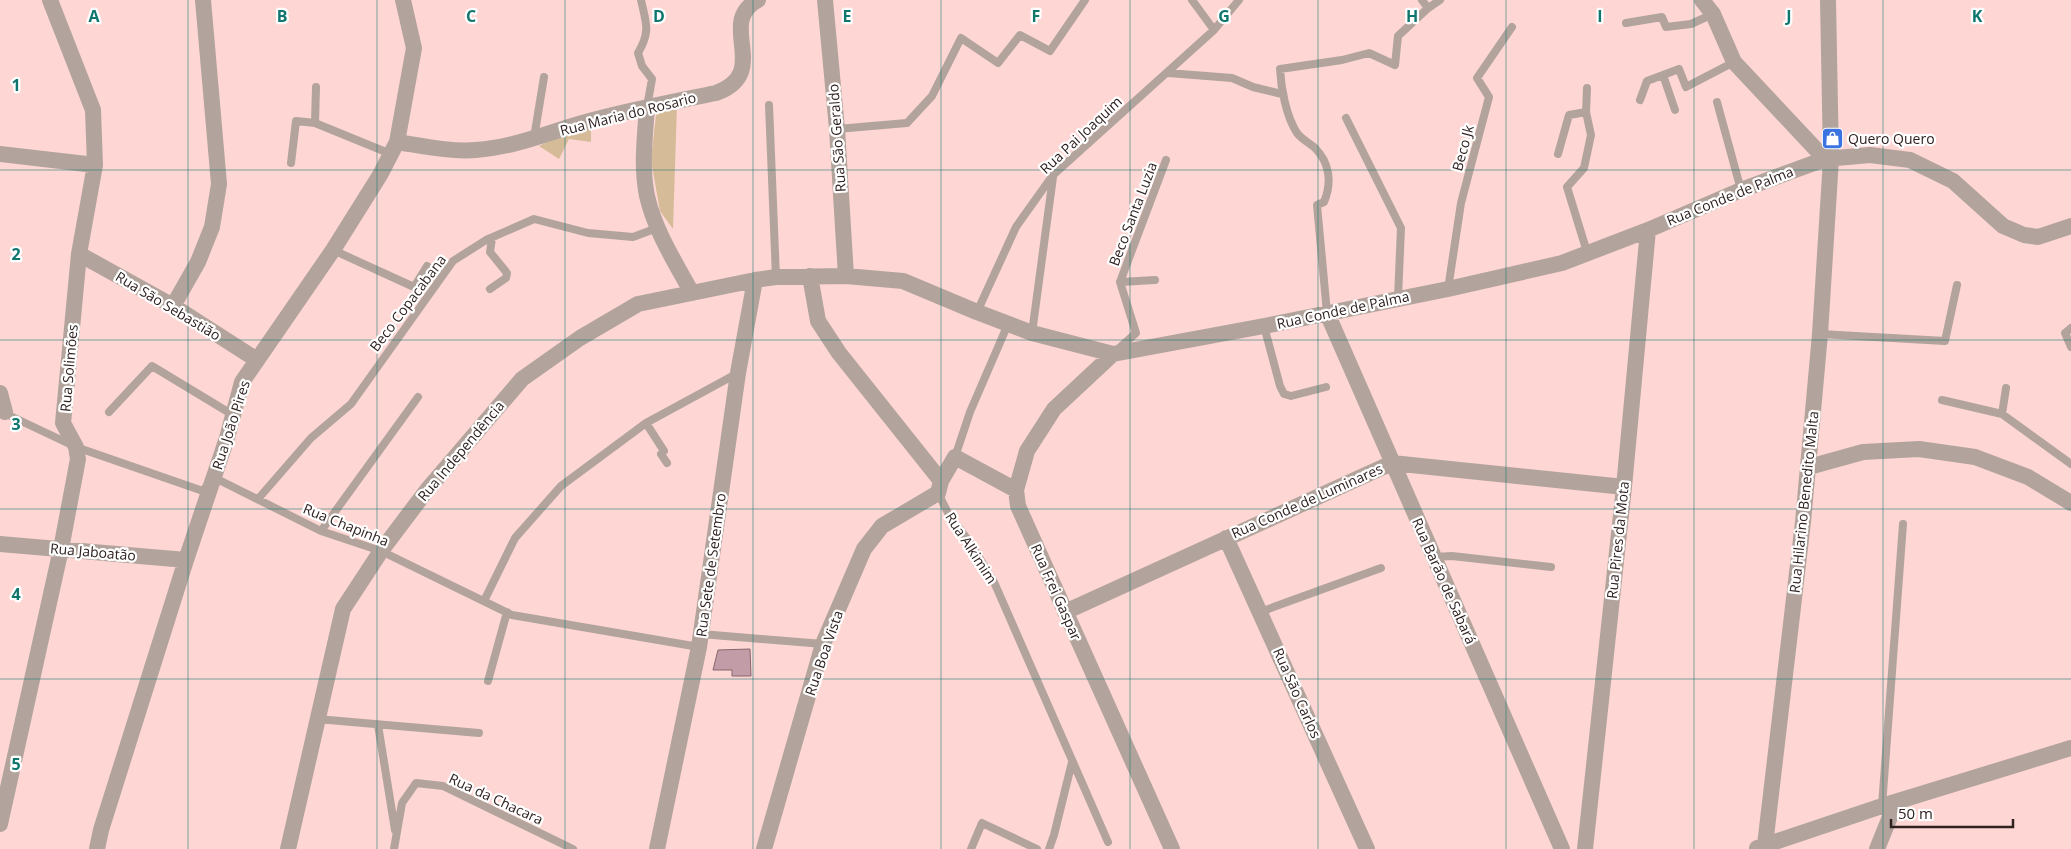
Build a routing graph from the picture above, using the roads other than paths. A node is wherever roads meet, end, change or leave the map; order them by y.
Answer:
1 (50, 0) edge
2 (203, 0) edge
3 (403, 0) edge
4 (641, 0) edge
5 (758, 0) edge
6 (825, 0) edge
7 (1085, 0) edge
8 (1192, 0) edge
9 (1422, 0) edge
10 (1440, 0) edge
11 (1702, 0) edge
12 (1828, 0) edge
13 (1238, 1) edge
14 (1428, 8) junction
15 (1713, 14) junction
16 (1626, 22) dead end
17 (1512, 27) dead end
18 (1214, 30) junction
19 (1734, 62) junction
20 (1168, 72) junction
21 (1663, 75) junction
22 (544, 77) dead end
23 (316, 86) dead end
24 (1588, 88) dead end
25 (1282, 94) junction
26 (1640, 100) dead end
27 (1717, 102) dead end
28 (770, 105) dead end
29 (647, 107) junction
30 (1676, 110) dead end
31 (1586, 112) junction
32 (1346, 118) dead end
33 (315, 124) junction
34 (837, 129) junction
35 (533, 140) junction
36 (394, 148) junction
37 (0, 154) edge
38 (1558, 154) dead end
39 (1828, 159) junction
40 (1166, 160) dead end
41 (291, 163) dead end
42 (94, 165) junction
43 (1053, 175) junction
44 (1741, 190) junction
45 (657, 228) junction
46 (1648, 230) junction
47 (2070, 230) edge
48 (492, 238) junction
49 (333, 250) junction
50 (1588, 252) junction
51 (79, 254) junction
52 (810, 276) junction
53 (846, 276) junction
54 (441, 277) junction
55 (776, 277) junction
56 (755, 280) junction
57 (1154, 280) dead end
58 (1120, 282) junction
59 (1957, 285) dead end
60 (1448, 289) junction
61 (490, 290) dead end
62 (692, 293) junction
63 (1398, 298) junction
64 (173, 306) junction
65 (977, 312) junction
66 (1327, 313) junction
67 (1008, 323) junction
68 (1264, 326) junction
69 (2071, 328) edge
70 (1032, 333) junction
71 (1820, 334) junction
72 (2071, 346) edge
73 (1113, 354) junction
74 (257, 360) junction
75 (738, 373) junction
76 (1326, 387) dead end
77 (2006, 388) dead end
78 (0, 393) edge
79 (418, 397) dead end
80 (1942, 400) dead end
81 (3, 412) edge
82 (109, 412) dead end
83 (2002, 414) junction
84 (233, 415) junction
85 (646, 423) junction
86 (76, 447) junction
87 (955, 456) junction
88 (1392, 463) junction
89 (2071, 463) edge
90 (667, 464) dead end
91 (1809, 467) junction
92 (213, 477) junction
93 (939, 487) junction
94 (1624, 487) junction
95 (1016, 490) junction
96 (258, 499) junction
97 (2071, 503) edge
98 (1904, 524) dead end
99 (321, 531) junction
100 (1226, 538) junction
101 (0, 544) edge
102 (61, 549) junction
103 (381, 551) junction
104 (1434, 557) junction
105 (186, 560) junction
106 (1551, 567) dead end
107 (1381, 568) dead end
108 (484, 601) junction
109 (507, 612) junction
110 (1065, 612) junction
111 (1260, 612) junction
112 (700, 641) junction
113 (823, 644) junction
114 (488, 681) dead end
115 (317, 719) junction
116 (378, 725) junction
117 (479, 733) dead end
118 (2071, 748) edge
119 (1072, 762) junction
120 (1889, 804) junction
121 (0, 824) edge
122 (396, 837) junction
123 (1108, 842) dead end
124 (1760, 847) edge
125 (97, 849) edge
126 (288, 849) edge
127 (394, 849) edge
128 (573, 849) edge
129 (657, 849) edge
130 (764, 849) edge
131 (971, 849) edge
132 (1037, 849) edge
133 (1049, 849) edge
134 (1172, 849) edge
135 (1367, 849) edge
136 (1562, 849) edge
137 (1585, 849) edge
138 (1877, 849) edge

1 - 42 street, Rua Solimões
2 - 64 street
3 - 36 street, Rua João Pires
4 - 29 lane
5 - 29 street, Rua Maria do Rosario
6 - 34 street, Rua São Geraldo
7 - 34 lane
8 - 18 lane
9 - 14 lane
10 - 14 lane
11 - 15 street
12 - 39 street, Rua Hilarino Benedito Malta
13 - 18 lane, Rua Pai Joaquim
14 - 25 lane
15 - 16 lane
15 - 19 street
17 - 60 lane, Beco Jk
18 - 20 lane, Rua Pai Joaquim
19 - 21 lane
19 - 39 street
20 - 25 lane
20 - 43 lane, Rua Pai Joaquim
21 - 26 lane
21 - 30 lane
22 - 35 lane
23 - 33 lane
24 - 31 lane
25 - 66 lane
27 - 44 lane
28 - 55 lane
29 - 35 street, Rua Maria do Rosario
29 - 45 street
31 - 38 lane
31 - 50 lane
32 - 63 lane
33 - 36 lane
33 - 41 lane
34 - 53 street, Rua São Geraldo
35 - 36 street, Rua Maria do Rosario
36 - 49 street, Rua João Pires
37 - 42 street
39 - 44 street, Rua Conde de Palma
39 - 47 street, Rua Conde de Palma
39 - 71 street, Rua Hilarino Benedito Malta
40 - 58 lane, Beco Santa Luzia
42 - 51 street, Rua Solimões
43 - 65 lane, Rua Pai Joaquim
43 - 70 lane
44 - 46 street, Rua Conde de Palma
45 - 48 lane, Beco Copacabana
45 - 62 street
46 - 50 street, Rua Conde de Palma
46 - 94 street, Rua Pires da Mota
48 - 54 lane, Beco Copacabana
48 - 61 lane
49 - 54 lane
49 - 74 street, Rua João Pires
50 - 60 street, Rua Conde de Palma
51 - 64 street, Rua São Sebastião
51 - 86 street, Rua Solimões
52 - 53 street, Rua Independência
52 - 55 street, Rua Independência
52 - 93 street, Rua Alkimim
53 - 65 street, Rua Conde de Palma
54 - 96 lane, Beco Copacabana
55 - 56 street, Rua Independência
56 - 62 street, Rua Independência
56 - 75 street, Rua Sete de Setembro
57 - 58 lane
58 - 73 lane, Beco Santa Luzia
59 - 71 lane
60 - 63 street, Rua Conde de Palma
62 - 103 street, Rua Independência
63 - 66 street, Rua Conde de Palma
64 - 74 street, Rua São Sebastião
65 - 67 street, Rua Conde de Palma
66 - 68 street, Rua Conde de Palma
66 - 88 street, Rua Barão de Sabará
67 - 70 street, Rua Conde de Palma
67 - 87 lane
68 - 73 street, Rua Conde de Palma
68 - 76 lane
69 - 72 lane
70 - 73 street, Rua Conde de Palma
71 - 91 street, Rua Hilarino Benedito Malta
73 - 95 street, Rua Frei Gaspar
74 - 84 street, Rua João Pires
75 - 85 lane
75 - 112 street, Rua Sete de Setembro
77 - 83 lane
78 - 81 street
79 - 99 lane
80 - 83 lane
81 - 86 lane
82 - 84 lane
83 - 89 lane
84 - 92 street, Rua João Pires
85 - 90 lane
85 - 108 lane
86 - 92 lane
86 - 102 street, Rua Solimões
87 - 93 street
87 - 95 street
88 - 94 street, Rua Conde de Luminares
88 - 100 street, Rua Conde de Luminares
88 - 104 street, Rua Barão de Sabará
91 - 97 street
91 - 124 street, Rua Hilarino Benedito Malta
92 - 96 lane, Rua Chapinha
92 - 105 street, Rua João Pires
93 - 113 street, Rua Boa Vista
93 - 119 lane, Rua Alkimim
94 - 137 street, Rua Pires da Mota
95 - 110 street, Rua Frei Gaspar
96 - 99 lane, Rua Chapinha
98 - 120 lane
99 - 103 lane, Rua Chapinha
100 - 110 street, Rua Conde de Luminares
100 - 111 street, Rua São Carlos
101 - 102 street, Rua Jaboatão
102 - 105 street, Rua Jaboatão
102 - 121 street, Rua Solimões
103 - 108 lane, Rua Chapinha
103 - 115 street, Rua Independência
104 - 106 lane
104 - 136 street, Rua Barão de Sabará
105 - 125 street, Rua João Pires
107 - 111 lane
108 - 109 lane, Rua Chapinha
109 - 112 lane, Rua Chapinha
109 - 114 lane
110 - 134 street, Rua Frei Gaspar
111 - 135 street, Rua São Carlos
112 - 113 lane, Rua Chapinha
112 - 129 street, Rua Sete de Setembro
113 - 130 street, Rua Boa Vista
115 - 116 lane
115 - 126 street, Rua Independência
116 - 117 lane
116 - 122 lane
118 - 120 street
119 - 123 lane, Rua Alkimim
119 - 133 lane
120 - 124 street
120 - 138 street
122 - 127 lane, Rua da Chacara
122 - 128 lane, Rua da Chacara
131 - 132 lane

